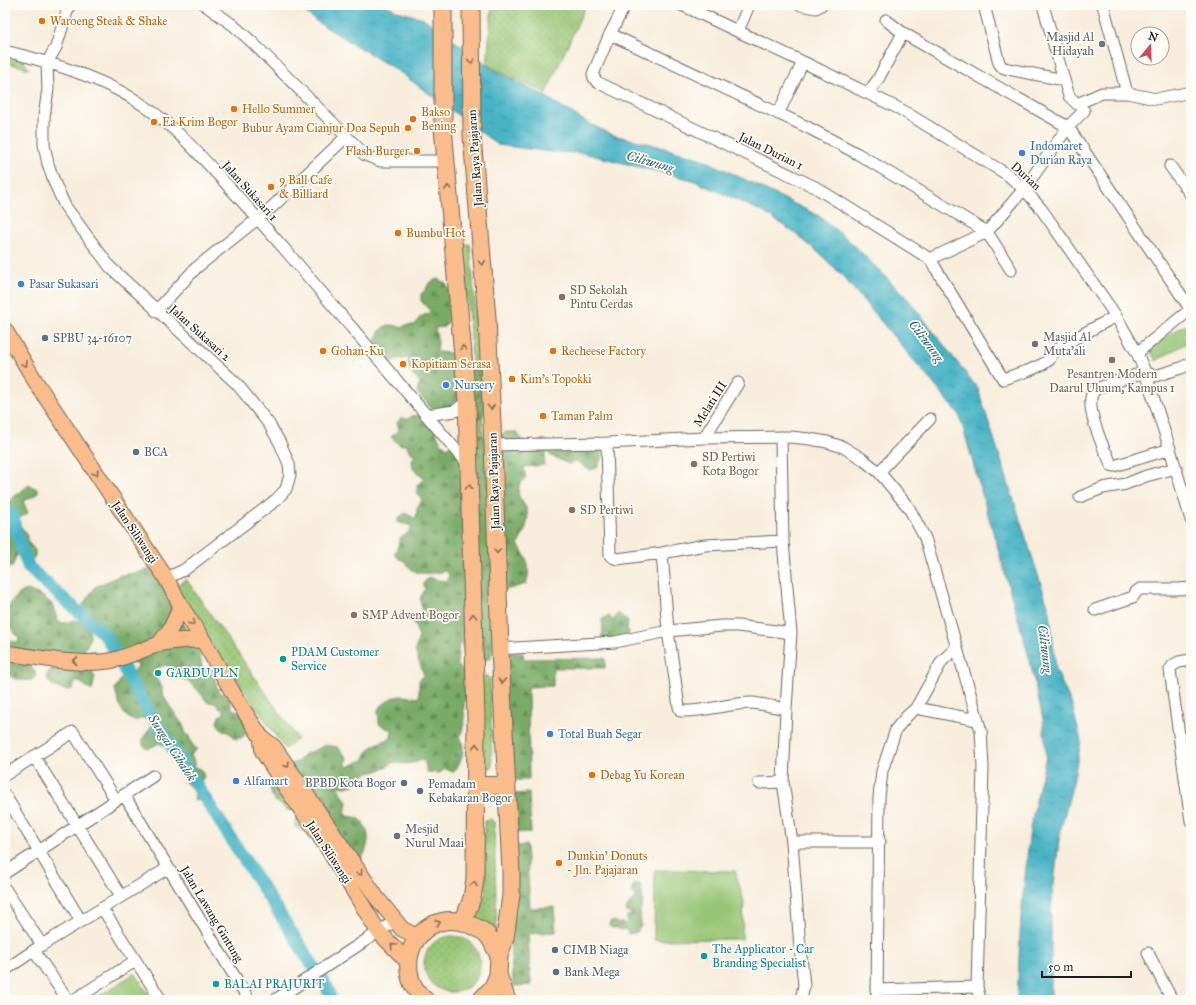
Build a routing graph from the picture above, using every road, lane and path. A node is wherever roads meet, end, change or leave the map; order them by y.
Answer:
1 (69, 5) edge
2 (205, 5) edge
3 (471, 5) edge
4 (625, 5) edge
5 (682, 5) edge
6 (749, 5) edge
7 (801, 5) edge
8 (821, 5) edge
9 (984, 5) edge
10 (1043, 5) edge
11 (1103, 5) edge
12 (442, 13) edge
13 (886, 20) dead end
14 (738, 31) junction
15 (903, 33) junction
16 (610, 34) junction
17 (5, 51) edge
18 (803, 62) junction
19 (47, 63) junction
20 (1064, 80) junction
21 (1191, 92) edge
22 (868, 93) junction
23 (1127, 93) junction
24 (1084, 111) dead end
25 (778, 114) junction
26 (1068, 127) junction
27 (346, 137) junction
28 (446, 163) junction
29 (1170, 166) dead end
30 (1024, 189) junction
31 (1191, 195) edge
32 (258, 219) junction
33 (480, 224) junction
34 (453, 227) junction
35 (987, 232) junction
36 (930, 259) junction
37 (1011, 270) dead end
38 (1191, 309) edge
39 (156, 311) junction
40 (1116, 316) junction
41 (5, 330) edge
42 (1137, 353) junction
43 (1191, 363) edge
44 (1145, 372) junction
45 (738, 383) dead end
46 (467, 401) junction
47 (426, 415) junction
48 (930, 419) dead end
49 (781, 437) junction
50 (704, 438) junction
51 (607, 443) junction
52 (493, 445) junction
53 (1170, 449) junction
54 (468, 464) junction
55 (1176, 468) junction
56 (879, 472) junction
57 (1080, 497) dead end
58 (1191, 520) edge
59 (784, 541) junction
60 (662, 553) junction
61 (166, 578) junction
62 (1191, 588) edge
63 (181, 606) junction
64 (1095, 610) dead end
65 (668, 631) junction
66 (791, 633) junction
67 (203, 640) junction
68 (159, 644) junction
69 (956, 648) junction
70 (500, 649) junction
71 (5, 653) edge
72 (1191, 660) edge
73 (916, 708) junction
74 (786, 709) junction
75 (977, 720) junction
76 (261, 737) junction
77 (34, 756) junction
78 (5, 775) edge
79 (153, 776) dead end
80 (783, 782) junction
81 (759, 783) dead end
82 (476, 785) junction
83 (507, 786) junction
84 (5, 795) edge
85 (120, 798) junction
86 (1191, 816) edge
87 (78, 826) junction
88 (792, 842) junction
89 (880, 842) junction
90 (39, 851) junction
91 (168, 868) junction
92 (5, 873) edge
93 (5, 889) edge
94 (121, 896) junction
95 (102, 908) junction
96 (81, 921) junction
97 (395, 921) junction
98 (463, 922) junction
99 (378, 931) junction
100 (418, 937) junction
101 (38, 948) junction
102 (1148, 953) dead end
103 (499, 956) junction
104 (135, 961) junction
105 (408, 962) junction
106 (6, 969) edge
107 (498, 975) junction
108 (977, 987) junction
109 (876, 995) edge
110 (424, 999) edge
111 (68, 1000) edge
112 (74, 1000) edge
113 (161, 1000) edge
114 (249, 1000) edge
115 (275, 1000) edge
116 (481, 1000) edge
117 (507, 1000) edge
118 (801, 1000) edge
119 (980, 1000) edge
120 (1172, 1000) edge

1 - 19 street
2 - 27 street
3 -> 33 highway, Jalan Raya Pajajaran
4 - 16 street
5 - 14 street, Durian
6 - 14 street
7 - 8 street
9 - 20 street
10 - 20 street
11 - 23 street
12 - 28 highway, Jalan Raya Pajajaran
13 - 15 street
14 - 18 street, Durian
15 - 22 street
15 - 26 street
16 - 25 street
16 - 36 street, Jalan Durian 1
17 - 19 street, Jalan Sukasari 1
18 - 22 street, Durian
18 - 25 street
19 - 32 street, Jalan Sukasari 1
19 - 39 street, Jalan Sukasari 2
20 - 23 street
21 - 23 street
22 - 30 street, Durian
24 - 26 street
25 - 35 street
26 - 30 street
26 - 38 street
27 - 28 street
27 - 32 street
34 -> 28 highway, Jalan Raya Pajajaran
29 - 31 street
30 - 35 street
30 - 40 street, Durian
32 - 39 street
32 - 47 street, Jalan Sukasari 1
33 - 34 highway
33 -> 52 highway, Jalan Raya Pajajaran
46 -> 34 highway, Jalan Raya Pajajaran
35 - 36 street
35 - 37 street
36 - 40 street
38 - 42 street
39 - 61 street, Jalan Sukasari 2
40 - 42 street, Durian
41 -> 61 main road, Jalan Siliwangi
42 - 44 street, Durian
43 - 44 street
44 - 53 street, Durian
44 - 53 street
45 - 50 street, Melati III
46 - 47 street
46 - 54 highway, Jalan Raya Pajajaran
47 - 54 street, Jalan Sukasari 1
48 - 56 street
49 - 50 street
49 - 56 street
49 - 59 street
50 - 51 street
51 - 52 street
51 - 60 street
52 -> 70 highway, Jalan Raya Pajajaran
53 - 55 street, Durian
82 -> 54 highway, Jalan Raya Pajajaran
55 - 57 street
55 - 58 street, Durian
56 - 69 street
59 - 60 street
59 - 66 street
60 - 65 street
61 - 63 main road, Jalan Siliwangi
62 - 64 street
63 -> 67 main road, Jalan Siliwangi
63 - 68 main road
65 - 66 street
65 - 70 street
65 - 74 street
66 - 74 street
67 - 68 main road
67 - 76 main road, Jalan Siliwangi
68 -> 71 main road
69 - 73 street
69 - 75 street
70 -> 83 highway, Jalan Raya Pajajaran
72 - 86 street
73 - 75 street
73 - 89 street
74 - 80 street
75 - 108 street
76 -> 97 main road, Jalan Siliwangi
76 - 99 main road, Jalan Siliwangi
77 - 78 street
77 - 85 street
77 - 87 street
79 - 85 street
80 - 81 street
80 - 88 street
82 - 83 highway
98 -> 82 highway, Jalan Raya Pajajaran
83 - 103 highway, Jalan Raya Pajajaran
84 - 90 street
85 - 87 street
85 - 91 street
87 - 90 street
87 - 94 street
88 - 89 street
88 - 118 street
89 - 109 street
90 - 92 street
90 - 96 street
91 - 94 street, Jalan Lawang Gintung
91 - 114 street, Jalan Lawang Gintung
93 - 101 street
94 - 95 street, Jalan Lawang Gintung
95 - 96 street, Jalan Lawang Gintung
95 - 104 street
96 - 101 street, Jalan Lawang Gintung
97 - 99 street
97 - 100 main road, Jalan Siliwangi
100 -> 98 highway
98 - 103 highway
105 -> 99 main road, Jalan Siliwangi
99 - 115 street
100 - 105 highway
101 - 106 street, Jalan Lawang Gintung
101 - 111 street
102 - 120 street
103 - 107 highway, Jalan Raya Pajajaran
104 - 112 street
104 - 113 street
105 - 110 highway
107 - 116 highway
107 - 117 highway
108 - 109 street
108 - 119 street

